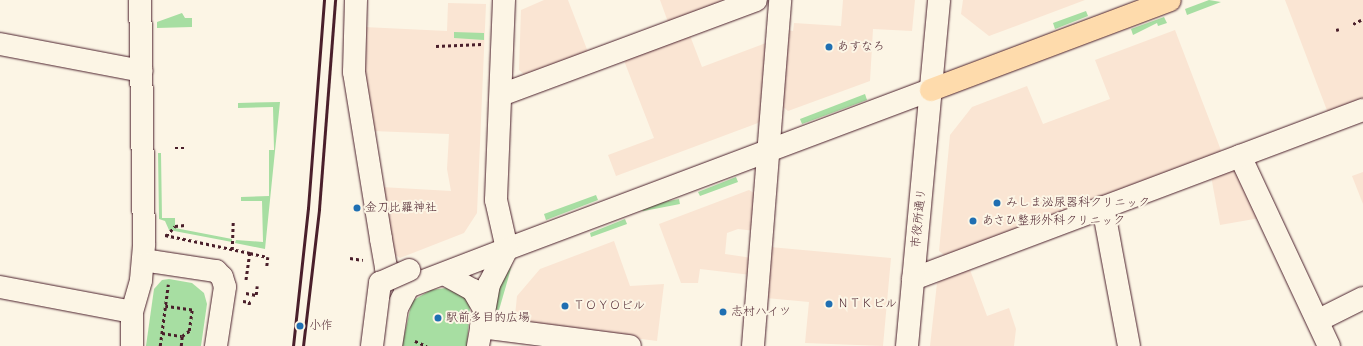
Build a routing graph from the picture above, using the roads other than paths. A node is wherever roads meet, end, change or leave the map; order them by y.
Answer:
1 (140, 0) edge
2 (356, 0) edge
3 (504, 0) edge
4 (756, 0) edge
5 (780, 0) edge
6 (939, 0) edge
7 (1170, 0) edge
8 (0, 44) edge
9 (141, 71) junction
10 (931, 90) junction
11 (501, 95) junction
12 (1363, 110) edge
13 (770, 150) junction
14 (1240, 156) junction
15 (1103, 207) junction
16 (507, 249) junction
17 (143, 260) junction
18 (444, 274) junction
19 (408, 278) junction
20 (913, 279) junction
21 (0, 287) edge
22 (1363, 298) edge
23 (132, 312) junction
24 (1319, 320) junction
25 (481, 327) edge
26 (132, 346) edge
27 (216, 346) edge
28 (372, 346) edge
29 (391, 346) edge
30 (630, 346) edge
31 (753, 346) edge
32 (907, 346) edge
33 (1129, 346) edge
34 (1328, 346) edge

1 - 9 street
2 - 19 street
3 - 11 street
4 - 11 street
5 - 13 street
6 - 10 street, 市役所通り
7 - 10 main road
8 - 9 street
9 - 17 street
10 - 13 street
10 - 20 street, 市役所通り
11 - 16 street
12 - 14 street
13 - 16 street
13 - 31 street
14 - 15 street
14 - 24 street
15 - 20 street
15 - 33 street
16 - 18 street
16 - 25 street
17 - 23 street
17 - 27 street
18 - 19 street
18 - 25 street
19 - 28 street, bridge
19 - 29 street
20 - 32 street, 市役所通り
21 - 23 street
22 - 24 street
23 - 26 street
24 - 34 street
25 - 30 street

